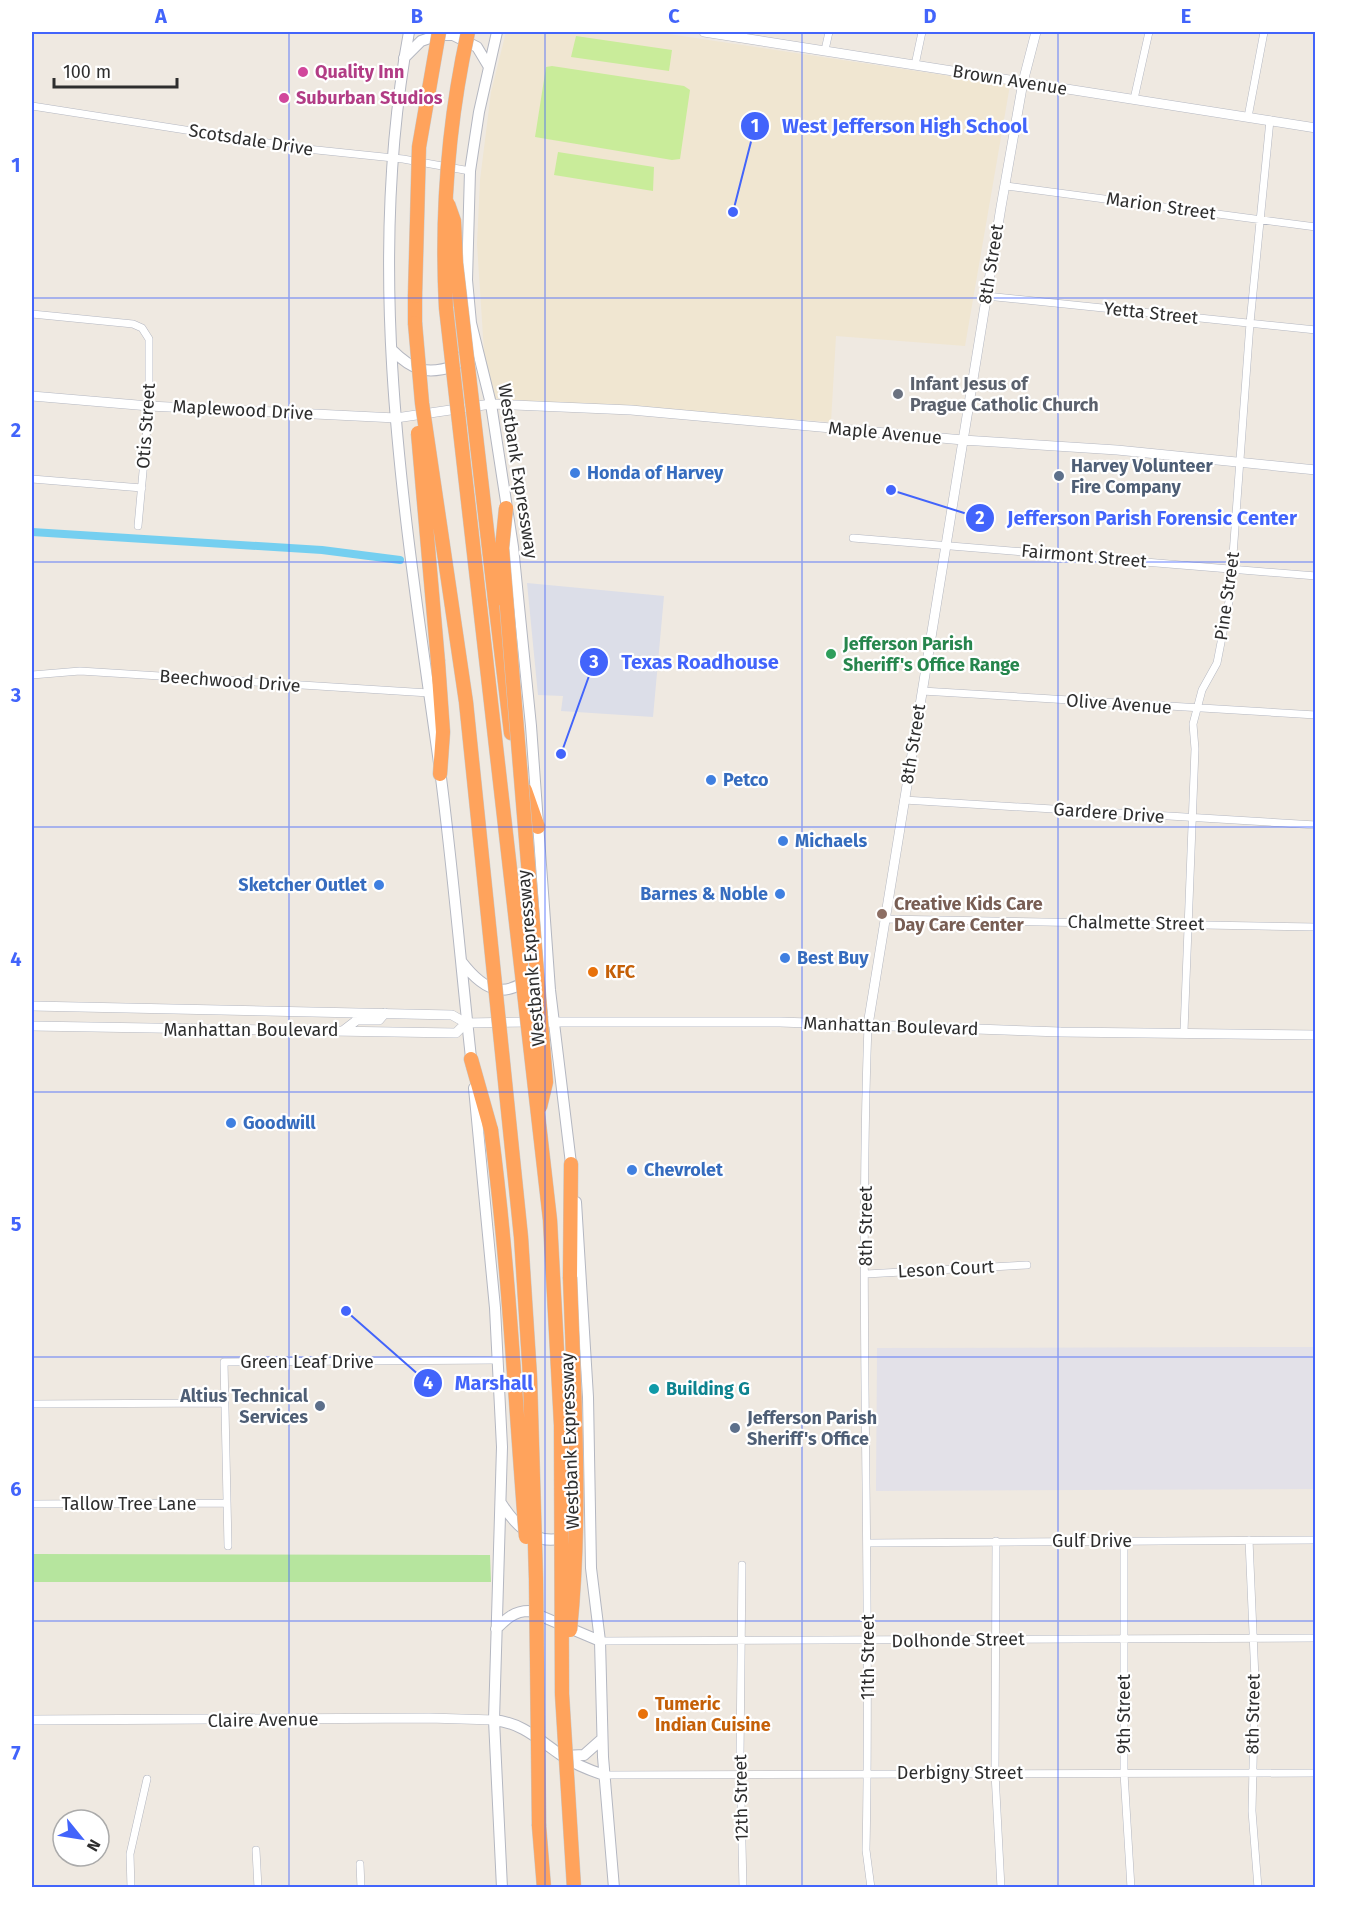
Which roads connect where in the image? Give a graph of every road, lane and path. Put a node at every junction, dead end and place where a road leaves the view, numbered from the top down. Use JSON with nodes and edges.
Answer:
{"nodes":[{"id":1,"x":409,"y":32,"type":"edge"},
{"id":2,"x":439,"y":32,"type":"edge"},
{"id":3,"x":468,"y":32,"type":"edge"},
{"id":4,"x":497,"y":32,"type":"edge"},
{"id":5,"x":704,"y":32,"type":"edge"},
{"id":6,"x":829,"y":32,"type":"edge"},
{"id":7,"x":922,"y":32,"type":"edge"},
{"id":8,"x":1036,"y":32,"type":"edge"},
{"id":9,"x":1149,"y":32,"type":"edge"},
{"id":10,"x":1264,"y":32,"type":"edge"},
{"id":11,"x":825,"y":50,"type":"junction"},
{"id":12,"x":404,"y":59,"type":"junction"},
{"id":13,"x":915,"y":65,"type":"junction"},
{"id":14,"x":489,"y":67,"type":"junction"},
{"id":15,"x":1023,"y":82,"type":"junction"},
{"id":16,"x":1134,"y":99,"type":"junction"},
{"id":17,"x":32,"y":106,"type":"edge"},
{"id":18,"x":1248,"y":117,"type":"junction"},
{"id":19,"x":1270,"y":120,"type":"junction"},
{"id":20,"x":1316,"y":128,"type":"edge"},
{"id":21,"x":392,"y":158,"type":"junction"},
{"id":22,"x":470,"y":171,"type":"junction"},
{"id":23,"x":1006,"y":186,"type":"junction"},
{"id":24,"x":445,"y":196,"type":"junction"},
{"id":25,"x":1259,"y":220,"type":"junction"},
{"id":26,"x":1316,"y":227,"type":"edge"},
{"id":27,"x":986,"y":296,"type":"junction"},
{"id":28,"x":32,"y":314,"type":"edge"},
{"id":29,"x":415,"y":323,"type":"junction"},
{"id":30,"x":1250,"y":323,"type":"junction"},
{"id":31,"x":1316,"y":330,"type":"edge"},
{"id":32,"x":474,"y":336,"type":"junction"},
{"id":33,"x":392,"y":350,"type":"junction"},
{"id":34,"x":32,"y":396,"type":"edge"},
{"id":35,"x":491,"y":404,"type":"junction"},
{"id":36,"x":149,"y":406,"type":"junction"},
{"id":37,"x":454,"y":410,"type":"joint"},
{"id":38,"x":396,"y":418,"type":"junction"},
{"id":39,"x":963,"y":440,"type":"junction"},
{"id":40,"x":1240,"y":462,"type":"junction"},
{"id":41,"x":1316,"y":470,"type":"edge"},
{"id":42,"x":32,"y":478,"type":"edge"},
{"id":43,"x":141,"y":488,"type":"junction"},
{"id":44,"x":506,"y":508,"type":"junction"},
{"id":45,"x":138,"y":526,"type":"dead end"},
{"id":46,"x":853,"y":538,"type":"dead end"},
{"id":47,"x":946,"y":544,"type":"junction"},
{"id":48,"x":1232,"y":569,"type":"junction"},
{"id":49,"x":1316,"y":576,"type":"edge"},
{"id":50,"x":32,"y":675,"type":"edge"},
{"id":51,"x":922,"y":691,"type":"junction"},
{"id":52,"x":434,"y":693,"type":"junction"},
{"id":53,"x":1197,"y":709,"type":"junction"},
{"id":54,"x":1316,"y":715,"type":"edge"},
{"id":55,"x":440,"y":774,"type":"joint"},
{"id":56,"x":904,"y":800,"type":"junction"},
{"id":57,"x":1192,"y":818,"type":"junction"},
{"id":58,"x":1316,"y":825,"type":"edge"},
{"id":59,"x":538,"y":827,"type":"junction"},
{"id":60,"x":884,"y":919,"type":"junction"},
{"id":61,"x":1187,"y":924,"type":"junction"},
{"id":62,"x":1316,"y":927,"type":"edge"},
{"id":63,"x":548,"y":958,"type":"junction"},
{"id":64,"x":461,"y":960,"type":"junction"},
{"id":65,"x":32,"y":1006,"type":"edge"},
{"id":66,"x":63,"y":1006,"type":"junction"},
{"id":67,"x":32,"y":1012,"type":"edge"},
{"id":68,"x":385,"y":1013,"type":"junction"},
{"id":69,"x":554,"y":1022,"type":"junction"},
{"id":70,"x":466,"y":1023,"type":"junction"},
{"id":71,"x":868,"y":1025,"type":"junction"},
{"id":72,"x":32,"y":1026,"type":"edge"},
{"id":73,"x":344,"y":1030,"type":"junction"},
{"id":74,"x":1184,"y":1032,"type":"junction"},
{"id":75,"x":1316,"y":1035,"type":"edge"},
{"id":76,"x":471,"y":1059,"type":"junction"},
{"id":77,"x":538,"y":1118,"type":"junction"},
{"id":78,"x":571,"y":1164,"type":"junction"},
{"id":79,"x":1027,"y":1265,"type":"dead end"},
{"id":80,"x":866,"y":1274,"type":"junction"},
{"id":81,"x":498,"y":1360,"type":"junction"},
{"id":82,"x":225,"y":1403,"type":"junction"},
{"id":83,"x":32,"y":1404,"type":"edge"},
{"id":84,"x":865,"y":1427,"type":"joint"},
{"id":85,"x":500,"y":1502,"type":"junction"},
{"id":86,"x":226,"y":1503,"type":"junction"},
{"id":87,"x":32,"y":1504,"type":"edge"},
{"id":88,"x":590,"y":1504,"type":"junction"},
{"id":89,"x":1124,"y":1540,"type":"junction"},
{"id":90,"x":1250,"y":1540,"type":"junction"},
{"id":91,"x":1316,"y":1540,"type":"edge"},
{"id":92,"x":996,"y":1541,"type":"junction"},
{"id":93,"x":869,"y":1543,"type":"junction"},
{"id":94,"x":228,"y":1546,"type":"dead end"},
{"id":95,"x":742,"y":1565,"type":"dead end"},
{"id":96,"x":536,"y":1579,"type":"junction"},
{"id":97,"x":496,"y":1629,"type":"junction"},
{"id":98,"x":1316,"y":1638,"type":"edge"},
{"id":99,"x":1123,"y":1639,"type":"junction"},
{"id":100,"x":1252,"y":1639,"type":"junction"},
{"id":101,"x":994,"y":1640,"type":"junction"},
{"id":102,"x":600,"y":1641,"type":"junction"},
{"id":103,"x":868,"y":1641,"type":"junction"},
{"id":104,"x":741,"y":1642,"type":"junction"},
{"id":105,"x":562,"y":1694,"type":"junction"},
{"id":106,"x":32,"y":1720,"type":"edge"},
{"id":107,"x":494,"y":1720,"type":"junction"},
{"id":108,"x":602,"y":1739,"type":"junction"},
{"id":109,"x":563,"y":1756,"type":"junction"},
{"id":110,"x":995,"y":1773,"type":"junction"},
{"id":111,"x":1124,"y":1773,"type":"junction"},
{"id":112,"x":1251,"y":1773,"type":"junction"},
{"id":113,"x":1316,"y":1773,"type":"edge"},
{"id":114,"x":868,"y":1774,"type":"junction"},
{"id":115,"x":604,"y":1775,"type":"junction"},
{"id":116,"x":741,"y":1776,"type":"junction"},
{"id":117,"x":147,"y":1779,"type":"dead end"},
{"id":118,"x":538,"y":1826,"type":"junction"},
{"id":119,"x":256,"y":1850,"type":"dead end"},
{"id":120,"x":360,"y":1864,"type":"dead end"},
{"id":121,"x":131,"y":1887,"type":"edge"},
{"id":122,"x":258,"y":1887,"type":"edge"},
{"id":123,"x":361,"y":1887,"type":"edge"},
{"id":124,"x":502,"y":1887,"type":"edge"},
{"id":125,"x":538,"y":1887,"type":"edge"},
{"id":126,"x":544,"y":1887,"type":"edge"},
{"id":127,"x":574,"y":1887,"type":"edge"},
{"id":128,"x":614,"y":1887,"type":"edge"},
{"id":129,"x":743,"y":1887,"type":"edge"},
{"id":130,"x":871,"y":1887,"type":"edge"},
{"id":131,"x":1001,"y":1887,"type":"edge"},
{"id":132,"x":1131,"y":1887,"type":"edge"},
{"id":133,"x":1258,"y":1887,"type":"edge"}],
"edges":[{"from":1,"to":12,"type":"main road"},
{"from":2,"to":29,"type":"highway","name":"Westbank Expressway","bridge":true},
{"from":3,"to":24,"type":"highway","name":"Westbank Expressway","bridge":true},
{"from":4,"to":14,"type":"main road","name":"Westbank Expressway"},
{"from":5,"to":11,"type":"street","name":"Brown Avenue"},
{"from":6,"to":11,"type":"street"},
{"from":7,"to":13,"type":"street"},
{"from":8,"to":15,"type":"street","name":"8th Street"},
{"from":9,"to":16,"type":"street"},
{"from":10,"to":18,"type":"street"},
{"from":11,"to":13,"type":"street","name":"Brown Avenue"},
{"from":12,"to":14,"type":"main road"},
{"from":12,"to":21,"type":"main road"},
{"from":13,"to":15,"type":"street","name":"Brown Avenue"},
{"from":14,"to":22,"type":"main road","name":"Westbank Expressway"},
{"from":15,"to":16,"type":"street","name":"Brown Avenue"},
{"from":15,"to":23,"type":"street","name":"8th Street"},
{"from":16,"to":18,"type":"street","name":"Brown Avenue"},
{"from":17,"to":21,"type":"street","name":"Scotsdale Drive"},
{"from":18,"to":19,"type":"street","name":"Brown Avenue"},
{"from":19,"to":20,"type":"street","name":"Brown Avenue"},
{"from":19,"to":25,"type":"street","name":"Pine Street"},
{"from":21,"to":22,"type":"street","name":"Scotsdale Drive"},
{"from":21,"to":33,"type":"main road"},
{"from":22,"to":32,"type":"main road","name":"Westbank Expressway"},
{"from":23,"to":25,"type":"street","name":"Marion Street"},
{"from":23,"to":27,"type":"street","name":"8th Street"},
{"from":24,"to":59,"type":"highway","bridge":true},
{"from":24,"to":77,"type":"highway","name":"Westbank Expressway","bridge":true},
{"from":25,"to":26,"type":"street","name":"Marion Street"},
{"from":25,"to":30,"type":"street","name":"Pine Street"},
{"from":27,"to":30,"type":"street","name":"Yetta Street"},
{"from":27,"to":39,"type":"street","name":"8th Street"},
{"from":28,"to":36,"type":"street","name":"Otis Street"},
{"from":29,"to":52,"type":"highway","bridge":true},
{"from":29,"to":96,"type":"highway","name":"Westbank Expressway","bridge":true},
{"from":30,"to":31,"type":"street","name":"Yetta Street"},
{"from":30,"to":40,"type":"street","name":"Pine Street"},
{"from":32,"to":33,"type":"main road"},
{"from":32,"to":35,"type":"main road","name":"Westbank Expressway"},
{"from":33,"to":38,"type":"main road"},
{"from":34,"to":36,"type":"street","name":"Maplewood Drive"},
{"from":35,"to":37,"type":"street","name":"Maple Avenue"},
{"from":35,"to":39,"type":"street","name":"Maple Avenue"},
{"from":35,"to":44,"type":"main road","name":"Westbank Expressway"},
{"from":36,"to":38,"type":"street","name":"Maplewood Drive"},
{"from":36,"to":43,"type":"street","name":"Otis Street"},
{"from":37,"to":38,"type":"street","name":"Maplewood Drive"},
{"from":38,"to":52,"type":"main road"},
{"from":39,"to":40,"type":"street","name":"Maple Avenue"},
{"from":39,"to":47,"type":"street","name":"8th Street"},
{"from":40,"to":41,"type":"street","name":"Maple Avenue"},
{"from":40,"to":48,"type":"street","name":"Pine Street"},
{"from":42,"to":43,"type":"street"},
{"from":43,"to":45,"type":"street","name":"Otis Street"},
{"from":44,"to":59,"type":"main road","name":"Westbank Expressway"},
{"from":44,"to":77,"type":"highway","bridge":true},
{"from":46,"to":47,"type":"street","name":"Fairmont Street"},
{"from":47,"to":48,"type":"street","name":"Fairmont Street"},
{"from":47,"to":51,"type":"street","name":"8th Street"},
{"from":48,"to":49,"type":"street","name":"Fairmont Street"},
{"from":48,"to":53,"type":"street","name":"Pine Street"},
{"from":50,"to":52,"type":"street","name":"Beechwood Drive"},
{"from":51,"to":53,"type":"street","name":"Olive Avenue"},
{"from":51,"to":56,"type":"street","name":"8th Street"},
{"from":52,"to":55,"type":"highway"},
{"from":53,"to":54,"type":"street","name":"Olive Avenue"},
{"from":53,"to":57,"type":"street","name":"Pine Street"},
{"from":55,"to":64,"type":"main road"},
{"from":56,"to":57,"type":"street","name":"Gardere Drive"},
{"from":56,"to":60,"type":"street","name":"8th Street"},
{"from":57,"to":58,"type":"street","name":"Gardere Drive"},
{"from":57,"to":61,"type":"street","name":"Pine Street"},
{"from":59,"to":63,"type":"main road","name":"Westbank Expressway"},
{"from":60,"to":61,"type":"street","name":"Chalmette Street"},
{"from":60,"to":71,"type":"street","name":"8th Street"},
{"from":61,"to":62,"type":"street","name":"Chalmette Street"},
{"from":61,"to":74,"type":"street","name":"Pine Street"},
{"from":63,"to":64,"type":"main road"},
{"from":63,"to":69,"type":"main road","name":"Westbank Expressway"},
{"from":64,"to":70,"type":"main road"},
{"from":65,"to":66,"type":"street","name":"Manhattan Boulevard"},
{"from":66,"to":67,"type":"street"},
{"from":66,"to":68,"type":"street","name":"Manhattan Boulevard"},
{"from":68,"to":70,"type":"street","name":"Manhattan Boulevard"},
{"from":68,"to":73,"type":"street"},
{"from":69,"to":70,"type":"street","name":"Manhattan Boulevard"},
{"from":69,"to":71,"type":"street","name":"Manhattan Boulevard"},
{"from":69,"to":78,"type":"main road","name":"Westbank Expressway"},
{"from":70,"to":73,"type":"street","name":"Manhattan Boulevard"},
{"from":70,"to":76,"type":"main road"},
{"from":71,"to":74,"type":"street","name":"Manhattan Boulevard"},
{"from":71,"to":80,"type":"street","name":"8th Street"},
{"from":72,"to":73,"type":"street","name":"Manhattan Boulevard"},
{"from":74,"to":75,"type":"street","name":"Manhattan Boulevard"},
{"from":76,"to":81,"type":"main road"},
{"from":76,"to":96,"type":"highway","bridge":true},
{"from":77,"to":105,"type":"highway","name":"Westbank Expressway","bridge":true},
{"from":78,"to":88,"type":"main road","name":"Westbank Expressway"},
{"from":78,"to":105,"type":"highway","bridge":true},
{"from":79,"to":80,"type":"street","name":"Leson Court"},
{"from":80,"to":84,"type":"street","name":"8th Street"},
{"from":81,"to":82,"type":"street","name":"Green Leaf Drive"},
{"from":81,"to":85,"type":"main road"},
{"from":82,"to":83,"type":"street"},
{"from":82,"to":86,"type":"street"},
{"from":84,"to":93,"type":"street","name":"11th Street"},
{"from":85,"to":88,"type":"main road"},
{"from":85,"to":97,"type":"main road"},
{"from":86,"to":87,"type":"street","name":"Tallow Tree Lane"},
{"from":86,"to":94,"type":"street"},
{"from":88,"to":102,"type":"main road","name":"Westbank Expressway"},
{"from":89,"to":90,"type":"street","name":"Gulf Drive"},
{"from":89,"to":92,"type":"street","name":"Gulf Drive"},
{"from":89,"to":99,"type":"street","name":"9th Street"},
{"from":90,"to":91,"type":"street","name":"Gulf Drive"},
{"from":90,"to":100,"type":"street","name":"8th Street"},
{"from":92,"to":93,"type":"street","name":"Gulf Drive"},
{"from":92,"to":101,"type":"street"},
{"from":93,"to":103,"type":"street","name":"11th Street"},
{"from":95,"to":104,"type":"street","name":"12th Street"},
{"from":96,"to":118,"type":"highway","name":"Westbank Expressway","bridge":true},
{"from":97,"to":102,"type":"main road"},
{"from":97,"to":107,"type":"main road"},
{"from":98,"to":100,"type":"street","name":"Dolhonde Street"},
{"from":99,"to":100,"type":"street","name":"Dolhonde Street"},
{"from":99,"to":101,"type":"street","name":"Dolhonde Street"},
{"from":99,"to":111,"type":"street","name":"9th Street"},
{"from":100,"to":112,"type":"street","name":"8th Street"},
{"from":101,"to":103,"type":"street","name":"Dolhonde Street"},
{"from":101,"to":110,"type":"street"},
{"from":102,"to":104,"type":"street","name":"Dolhonde Street"},
{"from":102,"to":108,"type":"main road","name":"Westbank Expressway"},
{"from":103,"to":104,"type":"street","name":"Dolhonde Street"},
{"from":103,"to":114,"type":"street","name":"11th Street"},
{"from":104,"to":116,"type":"street","name":"12th Street"},
{"from":105,"to":127,"type":"highway","name":"Westbank Expressway","bridge":true},
{"from":106,"to":107,"type":"street","name":"Claire Avenue"},
{"from":107,"to":109,"type":"main road"},
{"from":107,"to":124,"type":"main road"},
{"from":108,"to":109,"type":"main road"},
{"from":108,"to":115,"type":"main road","name":"Westbank Expressway"},
{"from":109,"to":115,"type":"main road"},
{"from":110,"to":111,"type":"street","name":"Derbigny Street"},
{"from":110,"to":114,"type":"street","name":"Derbigny Street"},
{"from":110,"to":131,"type":"street"},
{"from":111,"to":112,"type":"street","name":"Derbigny Street"},
{"from":111,"to":132,"type":"street","name":"9th Street"},
{"from":112,"to":113,"type":"street","name":"Derbigny Street"},
{"from":112,"to":133,"type":"street","name":"8th Street"},
{"from":114,"to":116,"type":"street","name":"Derbigny Street"},
{"from":114,"to":130,"type":"street","name":"11th Street"},
{"from":115,"to":116,"type":"street","name":"Derbigny Street"},
{"from":115,"to":128,"type":"main road","name":"Westbank Expressway"},
{"from":116,"to":129,"type":"street","name":"12th Street"},
{"from":117,"to":121,"type":"street"},
{"from":118,"to":125,"type":"highway"},
{"from":118,"to":126,"type":"highway","name":"Westbank Expressway"},
{"from":119,"to":122,"type":"street"},
{"from":120,"to":123,"type":"street"}]}
